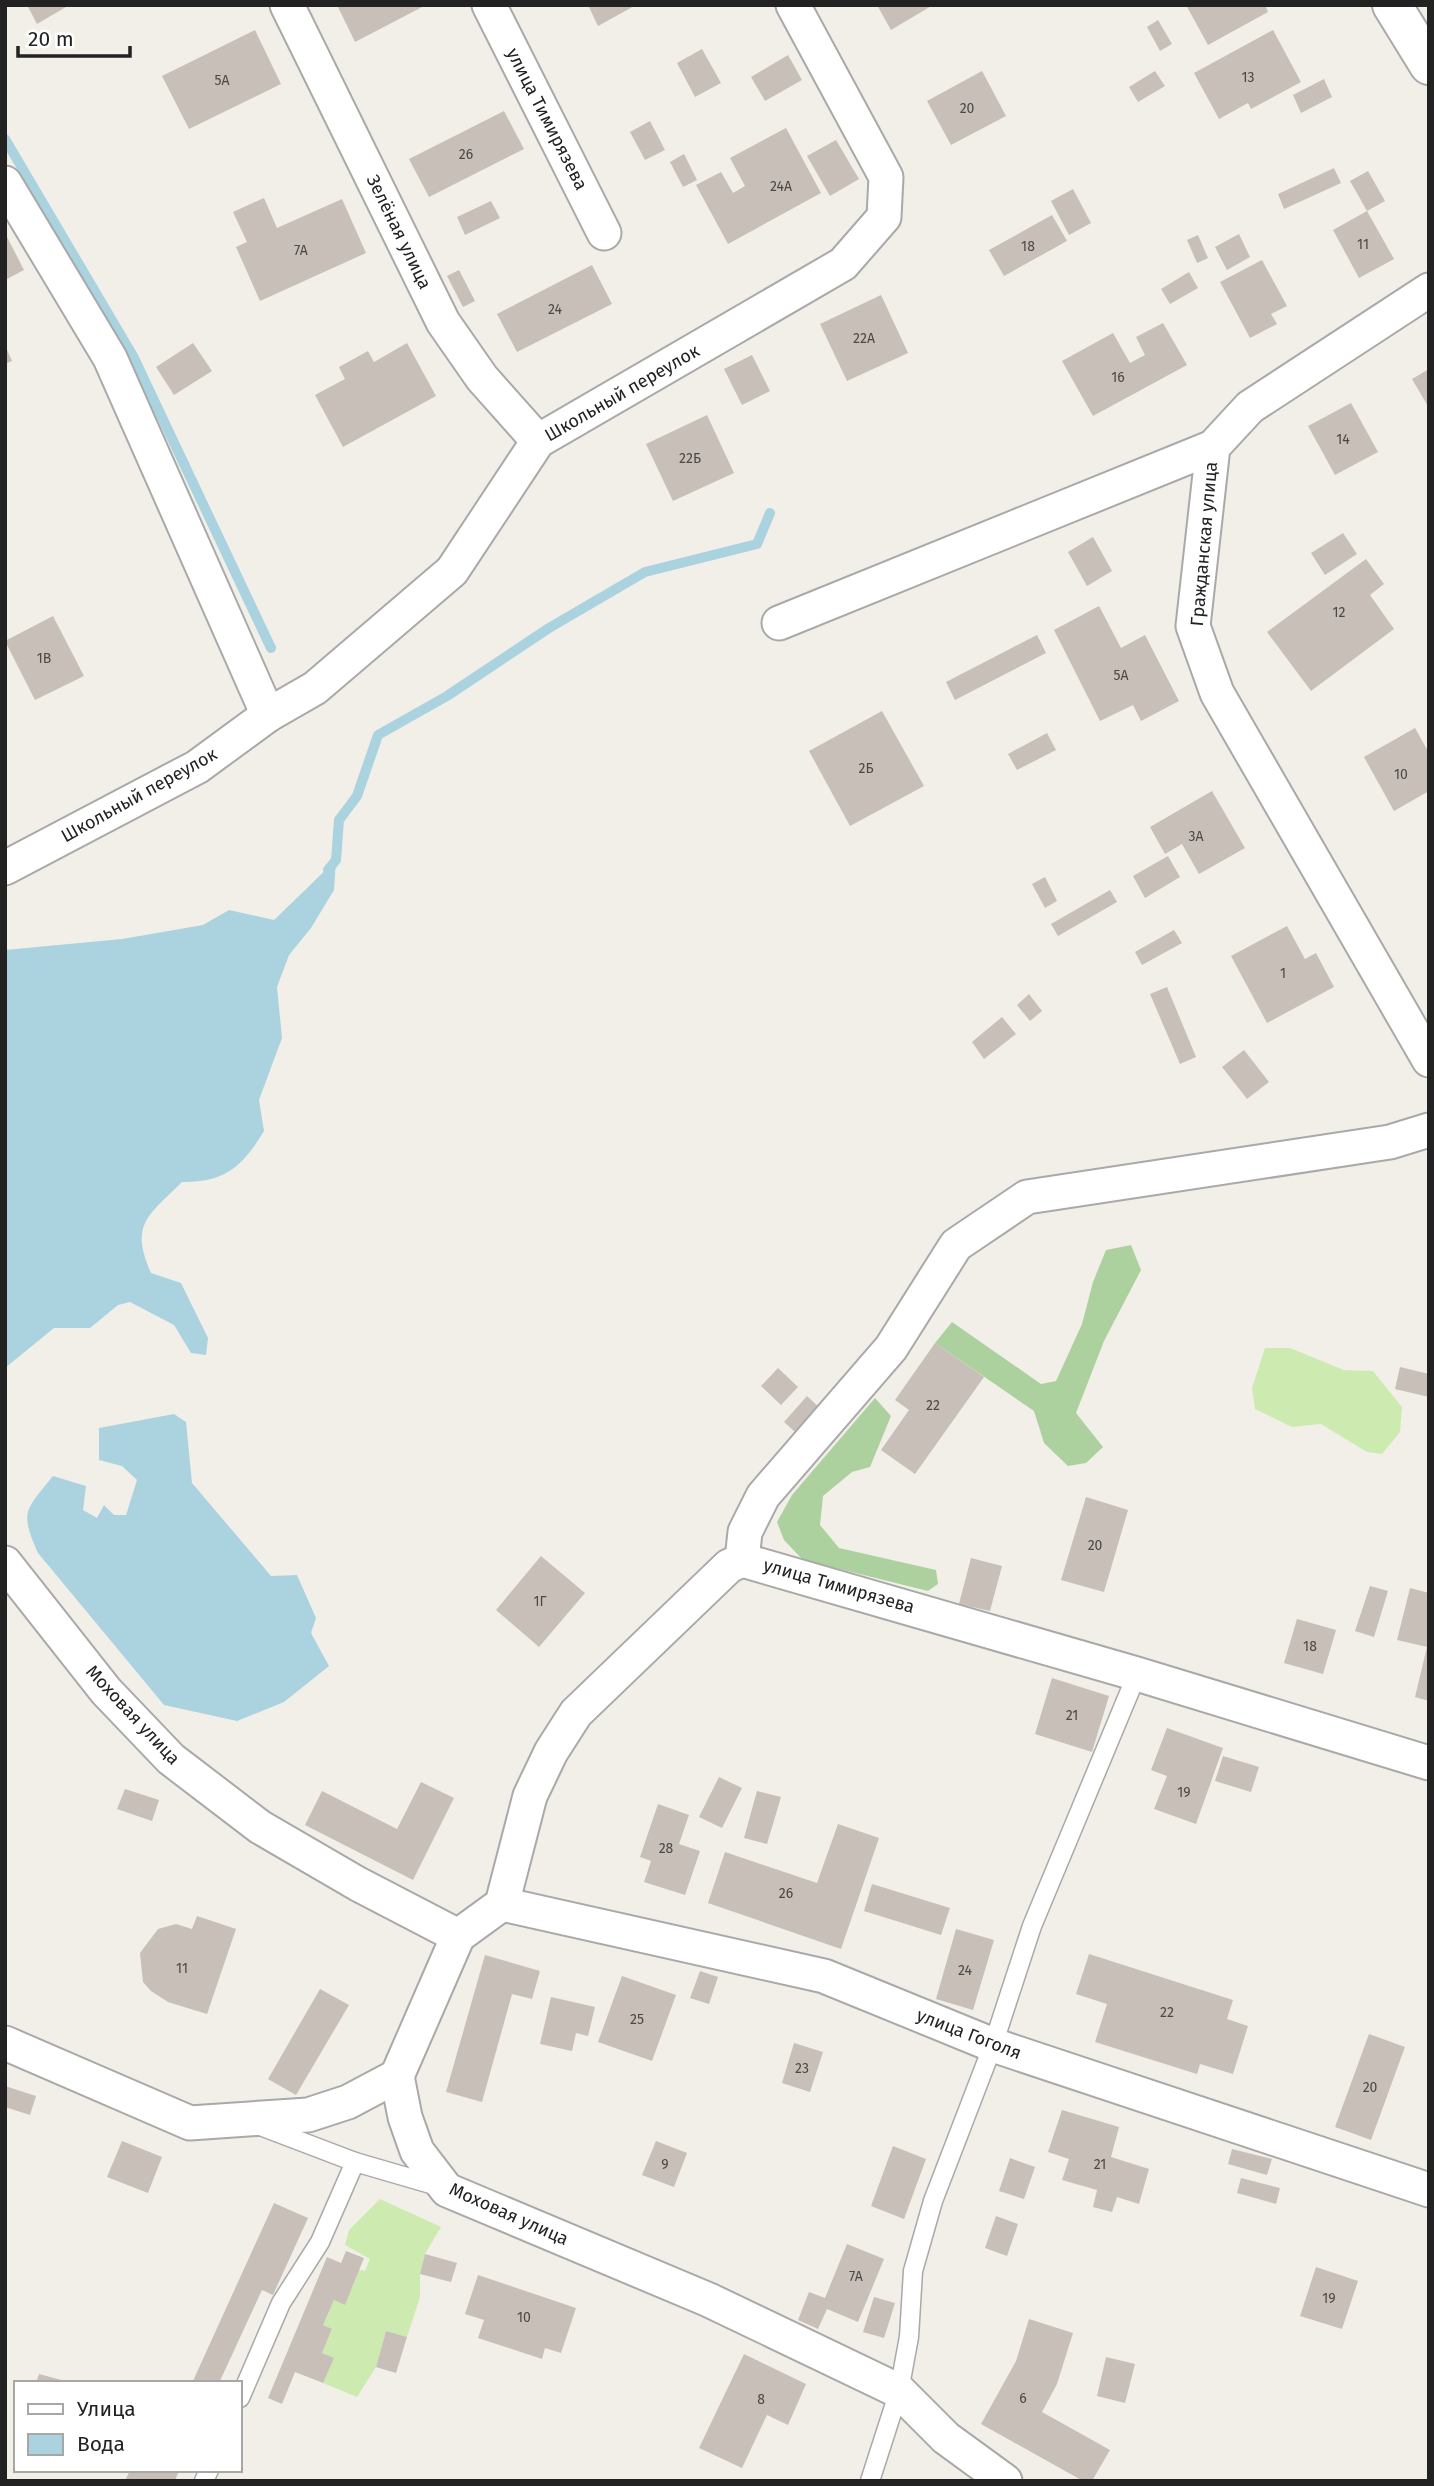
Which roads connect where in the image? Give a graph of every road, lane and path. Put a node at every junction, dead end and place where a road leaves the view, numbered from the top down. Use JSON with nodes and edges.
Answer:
{"nodes":[{"id":1,"x":287,"y":5,"type":"edge"},
{"id":2,"x":489,"y":5,"type":"edge"},
{"id":3,"x":793,"y":5,"type":"edge"},
{"id":4,"x":1392,"y":5,"type":"edge"},
{"id":5,"x":1429,"y":65,"type":"edge"},
{"id":6,"x":5,"y":183,"type":"edge"},
{"id":7,"x":604,"y":233,"type":"dead end"},
{"id":8,"x":1429,"y":290,"type":"edge"},
{"id":9,"x":538,"y":441,"type":"junction"},
{"id":10,"x":1213,"y":447,"type":"junction"},
{"id":11,"x":779,"y":623,"type":"dead end"},
{"id":12,"x":268,"y":715,"type":"junction"},
{"id":13,"x":5,"y":868,"type":"edge"},
{"id":14,"x":1429,"y":1059,"type":"edge"},
{"id":15,"x":1429,"y":1130,"type":"edge"},
{"id":16,"x":742,"y":1560,"type":"junction"},
{"id":17,"x":5,"y":1563,"type":"edge"},
{"id":18,"x":1137,"y":1674,"type":"junction"},
{"id":19,"x":1429,"y":1763,"type":"edge"},
{"id":20,"x":502,"y":1904,"type":"junction"},
{"id":21,"x":458,"y":1936,"type":"junction"},
{"id":22,"x":5,"y":2043,"type":"edge"},
{"id":23,"x":992,"y":2045,"type":"junction"},
{"id":24,"x":397,"y":2076,"type":"junction"},
{"id":25,"x":249,"y":2122,"type":"junction"},
{"id":26,"x":355,"y":2162,"type":"junction"},
{"id":27,"x":447,"y":2190,"type":"junction"},
{"id":28,"x":1429,"y":2190,"type":"edge"},
{"id":29,"x":899,"y":2391,"type":"junction"},
{"id":30,"x":242,"y":2393,"type":"edge"},
{"id":31,"x":870,"y":2481,"type":"edge"},
{"id":32,"x":1005,"y":2481,"type":"edge"}],
"edges":[{"from":1,"to":9,"type":"street","name":"Зелёная улица"},
{"from":2,"to":7,"type":"street","name":"улица Тимирязева"},
{"from":3,"to":9,"type":"street","name":"Школьный переулок"},
{"from":4,"to":5,"type":"street"},
{"from":6,"to":12,"type":"street"},
{"from":8,"to":10,"type":"street","name":"Гражданская улица"},
{"from":9,"to":12,"type":"street","name":"Школьный переулок"},
{"from":10,"to":11,"type":"street"},
{"from":10,"to":14,"type":"street","name":"Гражданская улица"},
{"from":12,"to":13,"type":"street","name":"Школьный переулок"},
{"from":15,"to":16,"type":"street"},
{"from":16,"to":18,"type":"street","name":"улица Тимирязева"},
{"from":16,"to":20,"type":"street","name":"улица Тимирязева"},
{"from":17,"to":21,"type":"street","name":"Моховая улица"},
{"from":18,"to":19,"type":"street","name":"улица Тимирязева"},
{"from":18,"to":23,"type":"lane"},
{"from":20,"to":21,"type":"street"},
{"from":20,"to":23,"type":"street","name":"улица Гоголя"},
{"from":21,"to":24,"type":"street"},
{"from":22,"to":25,"type":"street"},
{"from":23,"to":28,"type":"street","name":"улица Гоголя"},
{"from":23,"to":29,"type":"lane"},
{"from":24,"to":25,"type":"street"},
{"from":24,"to":27,"type":"street","name":"Моховая улица"},
{"from":25,"to":26,"type":"lane"},
{"from":26,"to":27,"type":"lane"},
{"from":26,"to":30,"type":"lane"},
{"from":27,"to":29,"type":"street","name":"Моховая улица"},
{"from":29,"to":31,"type":"lane"},
{"from":29,"to":32,"type":"street","name":"Моховая улица"}]}
